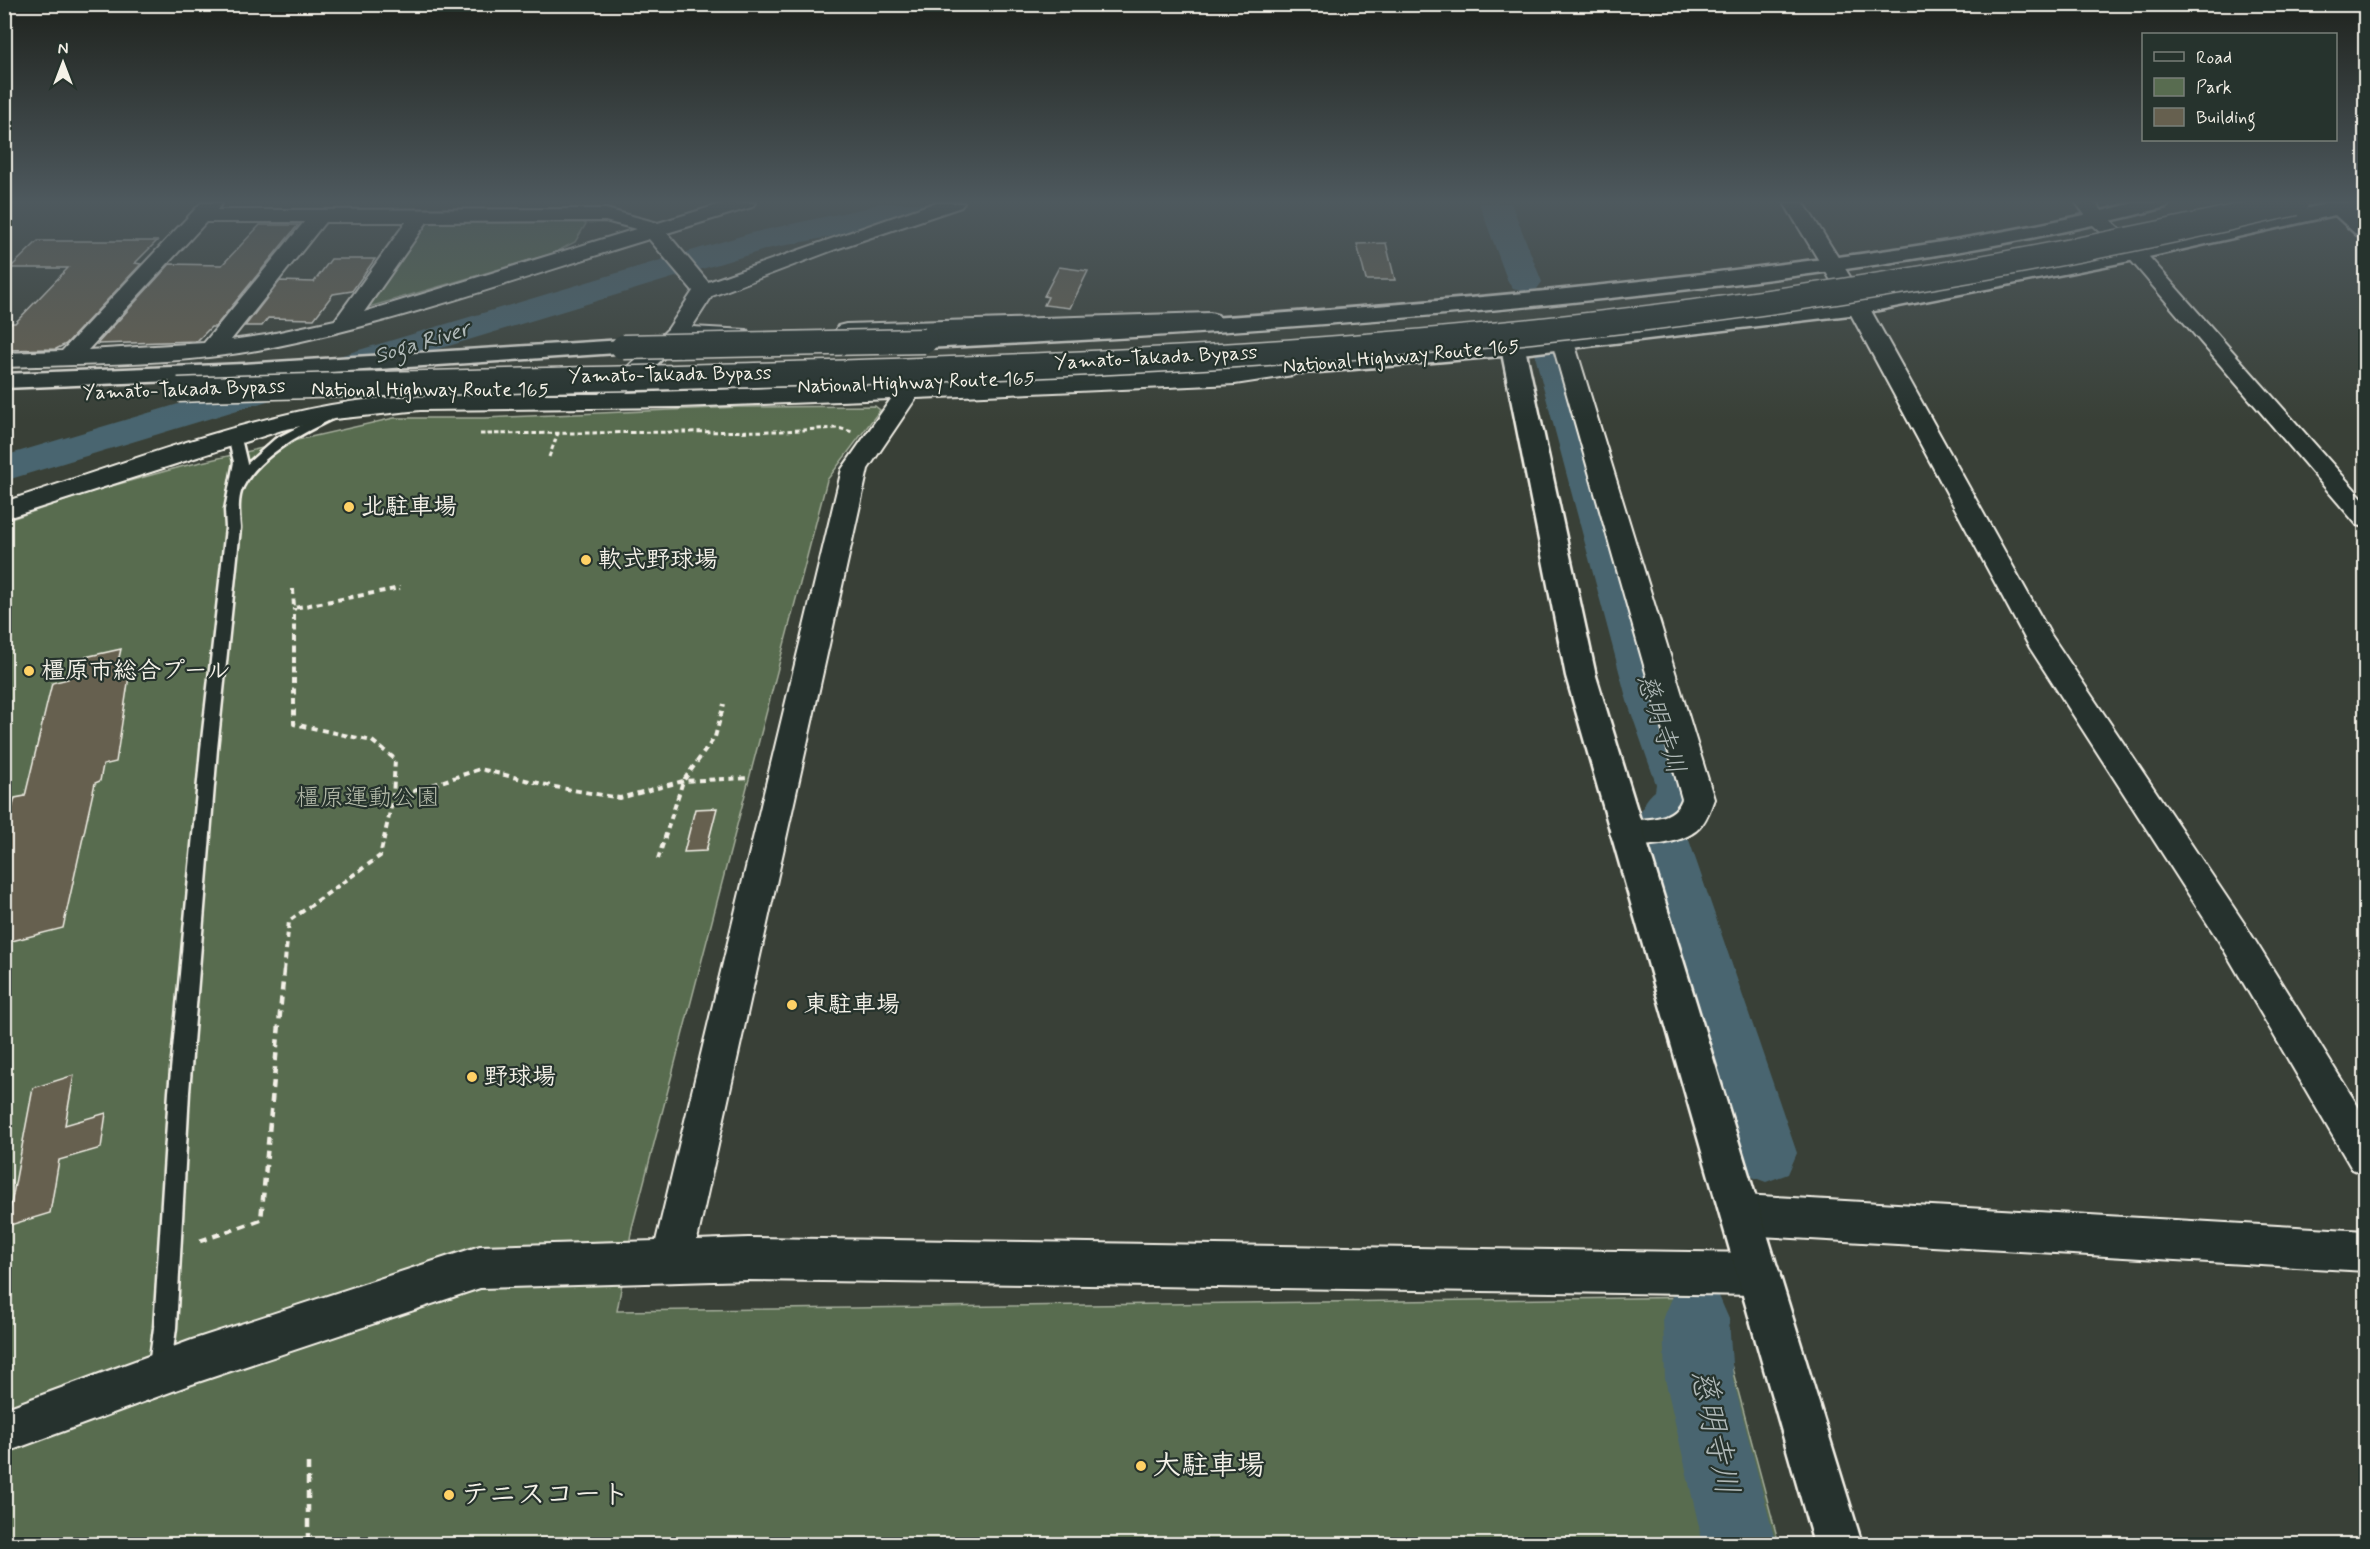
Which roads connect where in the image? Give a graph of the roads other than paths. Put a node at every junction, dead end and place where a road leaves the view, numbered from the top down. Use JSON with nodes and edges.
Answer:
{"nodes":[{"id":1,"x":145,"y":275,"type":"edge"},
{"id":2,"x":272,"y":275,"type":"edge"},
{"id":3,"x":378,"y":275,"type":"edge"},
{"id":4,"x":507,"y":275,"type":"edge"},
{"id":5,"x":691,"y":275,"type":"edge"},
{"id":6,"x":742,"y":275,"type":"edge"},
{"id":7,"x":1745,"y":275,"type":"edge"},
{"id":8,"x":1840,"y":275,"type":"edge"},
{"id":9,"x":1851,"y":275,"type":"edge"},
{"id":10,"x":1944,"y":275,"type":"edge"},
{"id":11,"x":2021,"y":275,"type":"edge"},
{"id":12,"x":2154,"y":275,"type":"edge"},
{"id":13,"x":703,"y":289,"type":"junction"},
{"id":14,"x":1858,"y":307,"type":"junction"},
{"id":15,"x":1319,"y":319,"type":"junction"},
{"id":16,"x":343,"y":325,"type":"junction"},
{"id":17,"x":677,"y":333,"type":"junction"},
{"id":18,"x":1563,"y":342,"type":"junction"},
{"id":19,"x":1513,"y":348,"type":"junction"},
{"id":20,"x":211,"y":351,"type":"junction"},
{"id":21,"x":68,"y":358,"type":"junction"},
{"id":22,"x":4,"y":360,"type":"edge"},
{"id":23,"x":244,"y":371,"type":"junction"},
{"id":24,"x":4,"y":381,"type":"edge"},
{"id":25,"x":914,"y":388,"type":"junction"},
{"id":26,"x":178,"y":390,"type":"junction"},
{"id":27,"x":4,"y":398,"type":"edge"},
{"id":28,"x":604,"y":401,"type":"junction"},
{"id":29,"x":334,"y":412,"type":"junction"},
{"id":30,"x":235,"y":437,"type":"junction"},
{"id":31,"x":237,"y":487,"type":"junction"},
{"id":32,"x":4,"y":511,"type":"edge"},
{"id":33,"x":2366,"y":519,"type":"edge"},
{"id":34,"x":1651,"y":831,"type":"junction"},
{"id":35,"x":2366,"y":1156,"type":"edge"},
{"id":36,"x":1742,"y":1215,"type":"junction"},
{"id":37,"x":2366,"y":1251,"type":"edge"},
{"id":38,"x":672,"y":1260,"type":"junction"},
{"id":39,"x":1759,"y":1274,"type":"junction"},
{"id":40,"x":159,"y":1373,"type":"junction"},
{"id":41,"x":4,"y":1431,"type":"edge"},
{"id":42,"x":1838,"y":1545,"type":"edge"}],
"edges":[{"from":1,"to":21,"type":"street"},
{"from":2,"to":20,"type":"street"},
{"from":3,"to":16,"type":"street"},
{"from":4,"to":16,"type":"street"},
{"from":5,"to":13,"type":"street"},
{"from":6,"to":13,"type":"street"},
{"from":7,"to":15,"type":"main road","name":"National Highway Route 165"},
{"from":8,"to":14,"type":"street"},
{"from":9,"to":23,"type":"main road","name":"Yamato-Takada Bypass"},
{"from":10,"to":26,"type":"main road","name":"Yamato-Takada Bypass","bridge":true},
{"from":11,"to":14,"type":"main road","name":"National Highway Route 165"},
{"from":12,"to":33,"type":"street"},
{"from":13,"to":17,"type":"street"},
{"from":14,"to":18,"type":"main road","name":"National Highway Route 165"},
{"from":14,"to":35,"type":"street"},
{"from":15,"to":17,"type":"street"},
{"from":15,"to":23,"type":"main road","name":"National Highway Route 165","bridge":true},
{"from":16,"to":20,"type":"street"},
{"from":17,"to":28,"type":"street"},
{"from":18,"to":19,"type":"main road","name":"National Highway Route 165"},
{"from":18,"to":34,"type":"street"},
{"from":19,"to":25,"type":"main road","name":"National Highway Route 165"},
{"from":19,"to":34,"type":"main road"},
{"from":20,"to":21,"type":"street"},
{"from":21,"to":22,"type":"street"},
{"from":23,"to":24,"type":"main road","name":"Yamato-Takada Bypass"},
{"from":25,"to":26,"type":"main road","name":"National Highway Route 165","bridge":true},
{"from":25,"to":28,"type":"street"},
{"from":25,"to":38,"type":"street"},
{"from":26,"to":27,"type":"main road","name":"Yamato-Takada Bypass"},
{"from":28,"to":29,"type":"street"},
{"from":29,"to":30,"type":"street"},
{"from":29,"to":31,"type":"lane"},
{"from":30,"to":31,"type":"lane"},
{"from":30,"to":32,"type":"street"},
{"from":31,"to":40,"type":"lane"},
{"from":34,"to":36,"type":"main road"},
{"from":36,"to":37,"type":"street"},
{"from":36,"to":39,"type":"main road"},
{"from":38,"to":39,"type":"street"},
{"from":38,"to":40,"type":"street"},
{"from":39,"to":42,"type":"main road"},
{"from":40,"to":41,"type":"street"}]}
